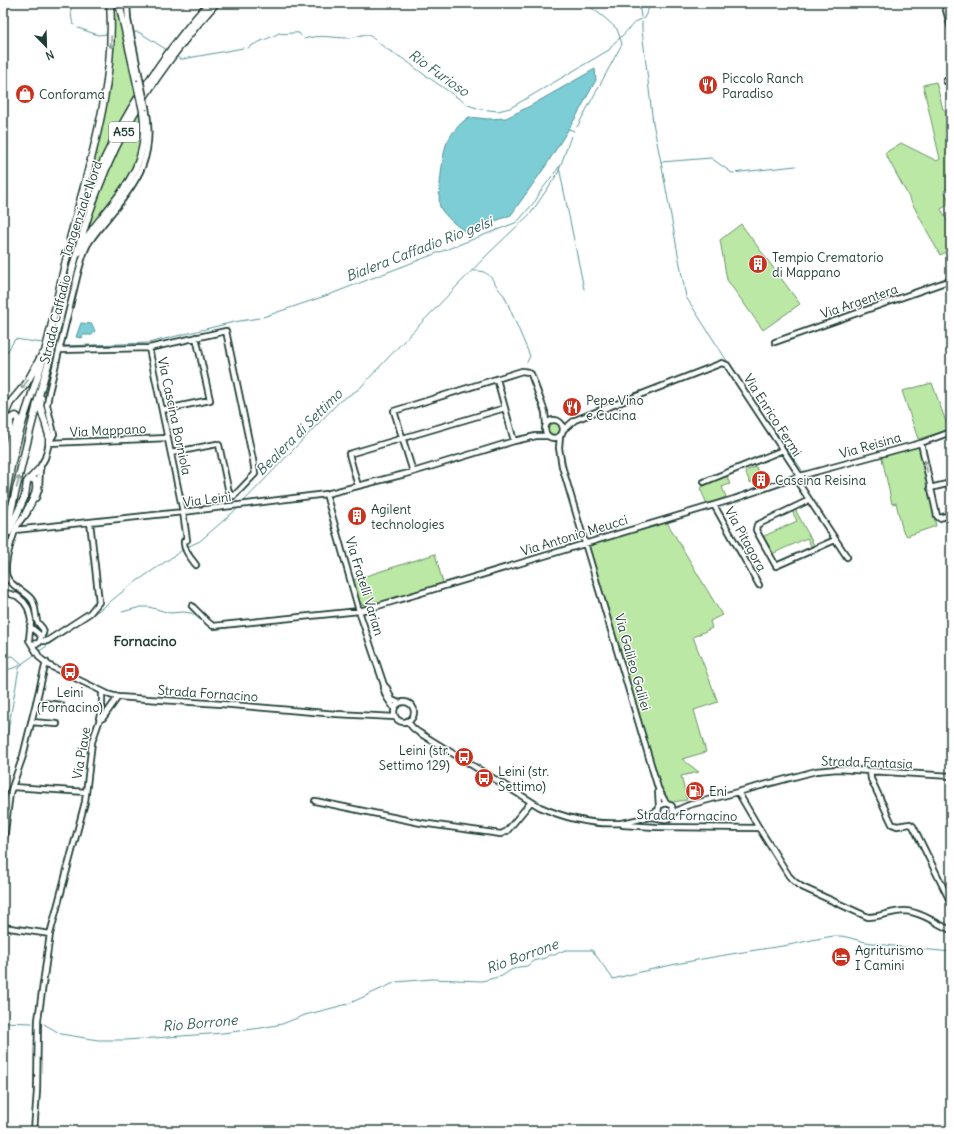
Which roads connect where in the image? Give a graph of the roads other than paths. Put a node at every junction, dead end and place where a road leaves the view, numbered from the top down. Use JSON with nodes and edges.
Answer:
{"nodes":[{"id":1,"x":110,"y":3,"type":"edge"},
{"id":2,"x":119,"y":3,"type":"edge"},
{"id":3,"x":127,"y":3,"type":"edge"},
{"id":4,"x":209,"y":3,"type":"edge"},
{"id":5,"x":216,"y":3,"type":"edge"},
{"id":6,"x":944,"y":3,"type":"edge"},
{"id":7,"x":950,"y":21,"type":"edge"},
{"id":8,"x":951,"y":28,"type":"edge"},
{"id":9,"x":139,"y":82,"type":"junction"},
{"id":10,"x":145,"y":109,"type":"junction"},
{"id":11,"x":66,"y":260,"type":"junction"},
{"id":12,"x":69,"y":280,"type":"junction"},
{"id":13,"x":951,"y":280,"type":"edge"},
{"id":14,"x":196,"y":337,"type":"junction"},
{"id":15,"x":775,"y":342,"type":"dead end"},
{"id":16,"x":149,"y":348,"type":"junction"},
{"id":17,"x":59,"y":350,"type":"junction"},
{"id":18,"x":46,"y":351,"type":"junction"},
{"id":19,"x":49,"y":361,"type":"junction"},
{"id":20,"x":497,"y":379,"type":"junction"},
{"id":21,"x":31,"y":397,"type":"junction"},
{"id":22,"x":505,"y":408,"type":"junction"},
{"id":23,"x":162,"y":410,"type":"junction"},
{"id":24,"x":545,"y":412,"type":"junction"},
{"id":25,"x":3,"y":419,"type":"edge"},
{"id":26,"x":18,"y":419,"type":"junction"},
{"id":27,"x":553,"y":420,"type":"junction"},
{"id":28,"x":575,"y":420,"type":"junction"},
{"id":29,"x":560,"y":422,"type":"junction"},
{"id":30,"x":546,"y":426,"type":"junction"},
{"id":31,"x":563,"y":430,"type":"junction"},
{"id":32,"x":951,"y":432,"type":"edge"},
{"id":33,"x":536,"y":436,"type":"junction"},
{"id":34,"x":560,"y":436,"type":"junction"},
{"id":35,"x":550,"y":437,"type":"junction"},
{"id":36,"x":168,"y":438,"type":"junction"},
{"id":37,"x":403,"y":438,"type":"junction"},
{"id":38,"x":514,"y":441,"type":"junction"},
{"id":39,"x":49,"y":443,"type":"junction"},
{"id":40,"x":921,"y":443,"type":"junction"},
{"id":41,"x":559,"y":448,"type":"junction"},
{"id":42,"x":783,"y":450,"type":"junction"},
{"id":43,"x":171,"y":453,"type":"junction"},
{"id":44,"x":40,"y":468,"type":"junction"},
{"id":45,"x":413,"y":472,"type":"junction"},
{"id":46,"x":3,"y":474,"type":"edge"},
{"id":47,"x":800,"y":476,"type":"junction"},
{"id":48,"x":795,"y":478,"type":"junction"},
{"id":49,"x":29,"y":480,"type":"junction"},
{"id":50,"x":704,"y":482,"type":"dead end"},
{"id":51,"x":951,"y":483,"type":"edge"},
{"id":52,"x":358,"y":486,"type":"junction"},
{"id":53,"x":930,"y":488,"type":"junction"},
{"id":54,"x":6,"y":494,"type":"junction"},
{"id":55,"x":326,"y":494,"type":"junction"},
{"id":56,"x":808,"y":499,"type":"junction"},
{"id":57,"x":714,"y":505,"type":"junction"},
{"id":58,"x":184,"y":512,"type":"junction"},
{"id":59,"x":3,"y":513,"type":"edge"},
{"id":60,"x":25,"y":515,"type":"junction"},
{"id":61,"x":951,"y":515,"type":"edge"},
{"id":62,"x":90,"y":522,"type":"junction"},
{"id":63,"x":15,"y":530,"type":"junction"},
{"id":64,"x":835,"y":540,"type":"junction"},
{"id":65,"x":586,"y":543,"type":"junction"},
{"id":66,"x":3,"y":544,"type":"edge"},
{"id":67,"x":847,"y":557,"type":"dead end"},
{"id":68,"x":196,"y":565,"type":"dead end"},
{"id":69,"x":759,"y":585,"type":"dead end"},
{"id":70,"x":3,"y":592,"type":"edge"},
{"id":71,"x":192,"y":606,"type":"dead end"},
{"id":72,"x":359,"y":611,"type":"junction"},
{"id":73,"x":30,"y":626,"type":"junction"},
{"id":74,"x":30,"y":636,"type":"junction"},
{"id":75,"x":37,"y":638,"type":"junction"},
{"id":76,"x":46,"y":662,"type":"junction"},
{"id":77,"x":384,"y":685,"type":"junction"},
{"id":78,"x":102,"y":692,"type":"junction"},
{"id":79,"x":118,"y":697,"type":"junction"},
{"id":80,"x":36,"y":702,"type":"junction"},
{"id":81,"x":399,"y":703,"type":"junction"},
{"id":82,"x":61,"y":705,"type":"dead end"},
{"id":83,"x":394,"y":709,"type":"junction"},
{"id":84,"x":376,"y":715,"type":"junction"},
{"id":85,"x":395,"y":717,"type":"junction"},
{"id":86,"x":412,"y":717,"type":"junction"},
{"id":87,"x":100,"y":719,"type":"junction"},
{"id":88,"x":407,"y":721,"type":"junction"},
{"id":89,"x":31,"y":722,"type":"junction"},
{"id":90,"x":57,"y":724,"type":"dead end"},
{"id":91,"x":424,"y":735,"type":"junction"},
{"id":92,"x":870,"y":771,"type":"junction"},
{"id":93,"x":951,"y":776,"type":"edge"},
{"id":94,"x":13,"y":787,"type":"junction"},
{"id":95,"x":658,"y":788,"type":"junction"},
{"id":96,"x":86,"y":792,"type":"junction"},
{"id":97,"x":738,"y":792,"type":"junction"},
{"id":98,"x":315,"y":801,"type":"dead end"},
{"id":99,"x":531,"y":802,"type":"junction"},
{"id":100,"x":666,"y":803,"type":"junction"},
{"id":101,"x":689,"y":805,"type":"junction"},
{"id":102,"x":672,"y":806,"type":"junction"},
{"id":103,"x":658,"y":809,"type":"junction"},
{"id":104,"x":673,"y":813,"type":"junction"},
{"id":105,"x":661,"y":818,"type":"junction"},
{"id":106,"x":608,"y":822,"type":"junction"},
{"id":107,"x":616,"y":823,"type":"junction"},
{"id":108,"x":759,"y":828,"type":"junction"},
{"id":109,"x":3,"y":847,"type":"edge"},
{"id":110,"x":951,"y":903,"type":"edge"},
{"id":111,"x":3,"y":927,"type":"edge"},
{"id":112,"x":951,"y":930,"type":"edge"},
{"id":113,"x":50,"y":934,"type":"junction"},
{"id":114,"x":34,"y":1131,"type":"edge"}],
"edges":[{"from":1,"to":11,"type":"highway","number":"A55","one_way":true},
{"from":2,"to":9,"type":"highway","number":"A55"},
{"from":3,"to":9,"type":"street"},
{"from":4,"to":11,"type":"highway","name":"Tangenziale Nord","number":"A55"},
{"from":5,"to":12,"type":"highway","name":"Tangenziale Nord","number":"A55"},
{"from":6,"to":7,"type":"street"},
{"from":7,"to":8,"type":"street"},
{"from":9,"to":10,"type":"highway","number":"A55","bridge":true},
{"from":10,"to":12,"type":"highway","number":"A55"},
{"from":10,"to":17,"type":"street","name":"Strada Caffadio"},
{"from":11,"to":18,"type":"highway","name":"Tangenziale Nord","number":"A55"},
{"from":12,"to":19,"type":"highway","name":"Tangenziale Nord","number":"A55"},
{"from":13,"to":15,"type":"street","name":"Via Argentera"},
{"from":14,"to":16,"type":"street","name":"Via Cascina Borniola"},
{"from":14,"to":23,"type":"street"},
{"from":14,"to":43,"type":"street","name":"Via Cascina Borniola"},
{"from":16,"to":17,"type":"street","name":"Via Cascina Borniola"},
{"from":16,"to":23,"type":"street","name":"Via Cascina Borniola"},
{"from":17,"to":39,"type":"street","name":"Strada Caffadio"},
{"from":18,"to":21,"type":"highway","name":"Tangenziale Nord","number":"A55"},
{"from":18,"to":25,"type":"highway","one_way":true},
{"from":19,"to":39,"type":"highway"},
{"from":66,"to":19,"type":"highway","name":"Tangenziale Nord","number":"A55","one_way":true},
{"from":20,"to":22,"type":"street"},
{"from":20,"to":24,"type":"street"},
{"from":20,"to":37,"type":"street"},
{"from":21,"to":26,"type":"highway"},
{"from":21,"to":54,"type":"highway","name":"Tangenziale Nord","number":"A55"},
{"from":22,"to":37,"type":"street"},
{"from":22,"to":38,"type":"street"},
{"from":23,"to":36,"type":"street","name":"Via Cascina Borniola"},
{"from":24,"to":27,"type":"street"},
{"from":24,"to":30,"type":"street"},
{"from":26,"to":46,"type":"highway"},
{"from":26,"to":54,"type":"highway"},
{"from":27,"to":29,"type":"street"},
{"from":27,"to":30,"type":"street"},
{"from":28,"to":29,"type":"street"},
{"from":28,"to":31,"type":"street"},
{"from":28,"to":42,"type":"street","name":"Via Enrico Fermi"},
{"from":29,"to":31,"type":"street"},
{"from":30,"to":33,"type":"street"},
{"from":30,"to":35,"type":"street"},
{"from":31,"to":34,"type":"street"},
{"from":32,"to":40,"type":"street","name":"Via Reisina"},
{"from":33,"to":35,"type":"street","name":"Via Leinì"},
{"from":33,"to":38,"type":"street","name":"Via Leinì"},
{"from":34,"to":35,"type":"street"},
{"from":34,"to":41,"type":"street"},
{"from":35,"to":41,"type":"street"},
{"from":36,"to":39,"type":"street","name":"Via Mappano"},
{"from":36,"to":43,"type":"street","name":"Via Cascina Borniola"},
{"from":37,"to":45,"type":"street"},
{"from":37,"to":52,"type":"street"},
{"from":38,"to":45,"type":"street","name":"Via Leinì"},
{"from":39,"to":44,"type":"street","name":"Strada Caffadio"},
{"from":40,"to":47,"type":"street","name":"Via Reisina"},
{"from":53,"to":40,"type":"street","one_way":true},
{"from":41,"to":65,"type":"street","name":"Via Galileo Galilei"},
{"from":42,"to":47,"type":"street","name":"Via Enrico Fermi"},
{"from":42,"to":50,"type":"street"},
{"from":43,"to":58,"type":"street","name":"Via Cascina Borniola"},
{"from":44,"to":49,"type":"highway"},
{"from":44,"to":60,"type":"street","name":"Strada Caffadio"},
{"from":45,"to":52,"type":"street","name":"Via Leinì"},
{"from":47,"to":48,"type":"street","name":"Via Reisina"},
{"from":48,"to":56,"type":"street","name":"Via Enrico Fermi"},
{"from":48,"to":57,"type":"street","name":"Via Antonio Meucci"},
{"from":49,"to":60,"type":"highway"},
{"from":49,"to":66,"type":"highway"},
{"from":51,"to":53,"type":"street"},
{"from":52,"to":55,"type":"street","name":"Via Leinì"},
{"from":53,"to":61,"type":"street"},
{"from":54,"to":59,"type":"highway"},
{"from":55,"to":58,"type":"street","name":"Via Leinì"},
{"from":55,"to":72,"type":"street","name":"Via Fratelli Varian"},
{"from":56,"to":64,"type":"street","name":"Via Enrico Fermi"},
{"from":56,"to":64,"type":"street"},
{"from":57,"to":65,"type":"street","name":"Via Antonio Meucci"},
{"from":57,"to":69,"type":"street","name":"Via Pitagora"},
{"from":58,"to":62,"type":"street","name":"Via Leinì"},
{"from":58,"to":68,"type":"street","name":"Via Cascina Borniola"},
{"from":60,"to":63,"type":"street","name":"Strada Caffadio"},
{"from":62,"to":63,"type":"street","name":"Via Leinì"},
{"from":62,"to":75,"type":"street"},
{"from":63,"to":75,"type":"street","name":"Strada Caffadio"},
{"from":64,"to":67,"type":"street","name":"Via Enrico Fermi"},
{"from":65,"to":72,"type":"street","name":"Via Antonio Meucci"},
{"from":65,"to":95,"type":"street","name":"Via Galileo Galilei"},
{"from":70,"to":73,"type":"street"},
{"from":71,"to":72,"type":"street","name":"Via Antonio Meucci"},
{"from":72,"to":77,"type":"street","name":"Via Fratelli Varian"},
{"from":73,"to":74,"type":"street"},
{"from":73,"to":75,"type":"street"},
{"from":74,"to":75,"type":"street"},
{"from":74,"to":75,"type":"street"},
{"from":75,"to":76,"type":"street","name":"Strada Fornacino"},
{"from":76,"to":78,"type":"street","name":"Strada Fornacino"},
{"from":76,"to":80,"type":"street"},
{"from":77,"to":81,"type":"street","name":"Via Fratelli Varian"},
{"from":77,"to":83,"type":"street","name":"Via Fratelli Varian"},
{"from":78,"to":79,"type":"street","name":"Strada Fornacino"},
{"from":78,"to":87,"type":"street","name":"Via Piave"},
{"from":79,"to":84,"type":"street","name":"Strada Fornacino"},
{"from":79,"to":87,"type":"street","name":"Via Piave"},
{"from":80,"to":82,"type":"street"},
{"from":80,"to":89,"type":"street"},
{"from":81,"to":83,"type":"street"},
{"from":81,"to":86,"type":"street"},
{"from":83,"to":84,"type":"street","name":"Strada Fornacino"},
{"from":83,"to":85,"type":"street"},
{"from":84,"to":85,"type":"street","name":"Strada Fornacino"},
{"from":85,"to":88,"type":"street"},
{"from":86,"to":88,"type":"street"},
{"from":86,"to":91,"type":"street","name":"Strada Fornacino"},
{"from":87,"to":96,"type":"street","name":"Via Piave"},
{"from":88,"to":91,"type":"street","name":"Strada Fornacino"},
{"from":89,"to":90,"type":"street"},
{"from":89,"to":94,"type":"street"},
{"from":91,"to":99,"type":"street","name":"Strada Fornacino"},
{"from":92,"to":93,"type":"street","name":"Strada Fantasia"},
{"from":92,"to":97,"type":"street","name":"Strada Fantasia"},
{"from":92,"to":110,"type":"street"},
{"from":94,"to":96,"type":"street"},
{"from":94,"to":109,"type":"street"},
{"from":95,"to":100,"type":"street","name":"Via Galileo Galilei"},
{"from":95,"to":103,"type":"street","name":"Via Galileo Galilei"},
{"from":96,"to":113,"type":"street","name":"Via Piave"},
{"from":97,"to":101,"type":"street","name":"Strada Fantasia"},
{"from":97,"to":108,"type":"street","name":"Strada Fornacino"},
{"from":98,"to":99,"type":"street"},
{"from":99,"to":106,"type":"street","name":"Strada Fornacino"},
{"from":100,"to":102,"type":"street"},
{"from":100,"to":103,"type":"street"},
{"from":101,"to":102,"type":"street"},
{"from":101,"to":104,"type":"street"},
{"from":102,"to":104,"type":"street"},
{"from":103,"to":105,"type":"street"},
{"from":103,"to":106,"type":"street","name":"Strada Fornacino"},
{"from":104,"to":105,"type":"street"},
{"from":105,"to":107,"type":"street","name":"Strada Fornacino"},
{"from":106,"to":107,"type":"street","name":"Strada Fornacino"},
{"from":107,"to":108,"type":"street","name":"Strada Fornacino"},
{"from":108,"to":112,"type":"street","name":"Strada Fornacino"},
{"from":111,"to":113,"type":"street"},
{"from":113,"to":114,"type":"street","name":"Via Piave"}]}
